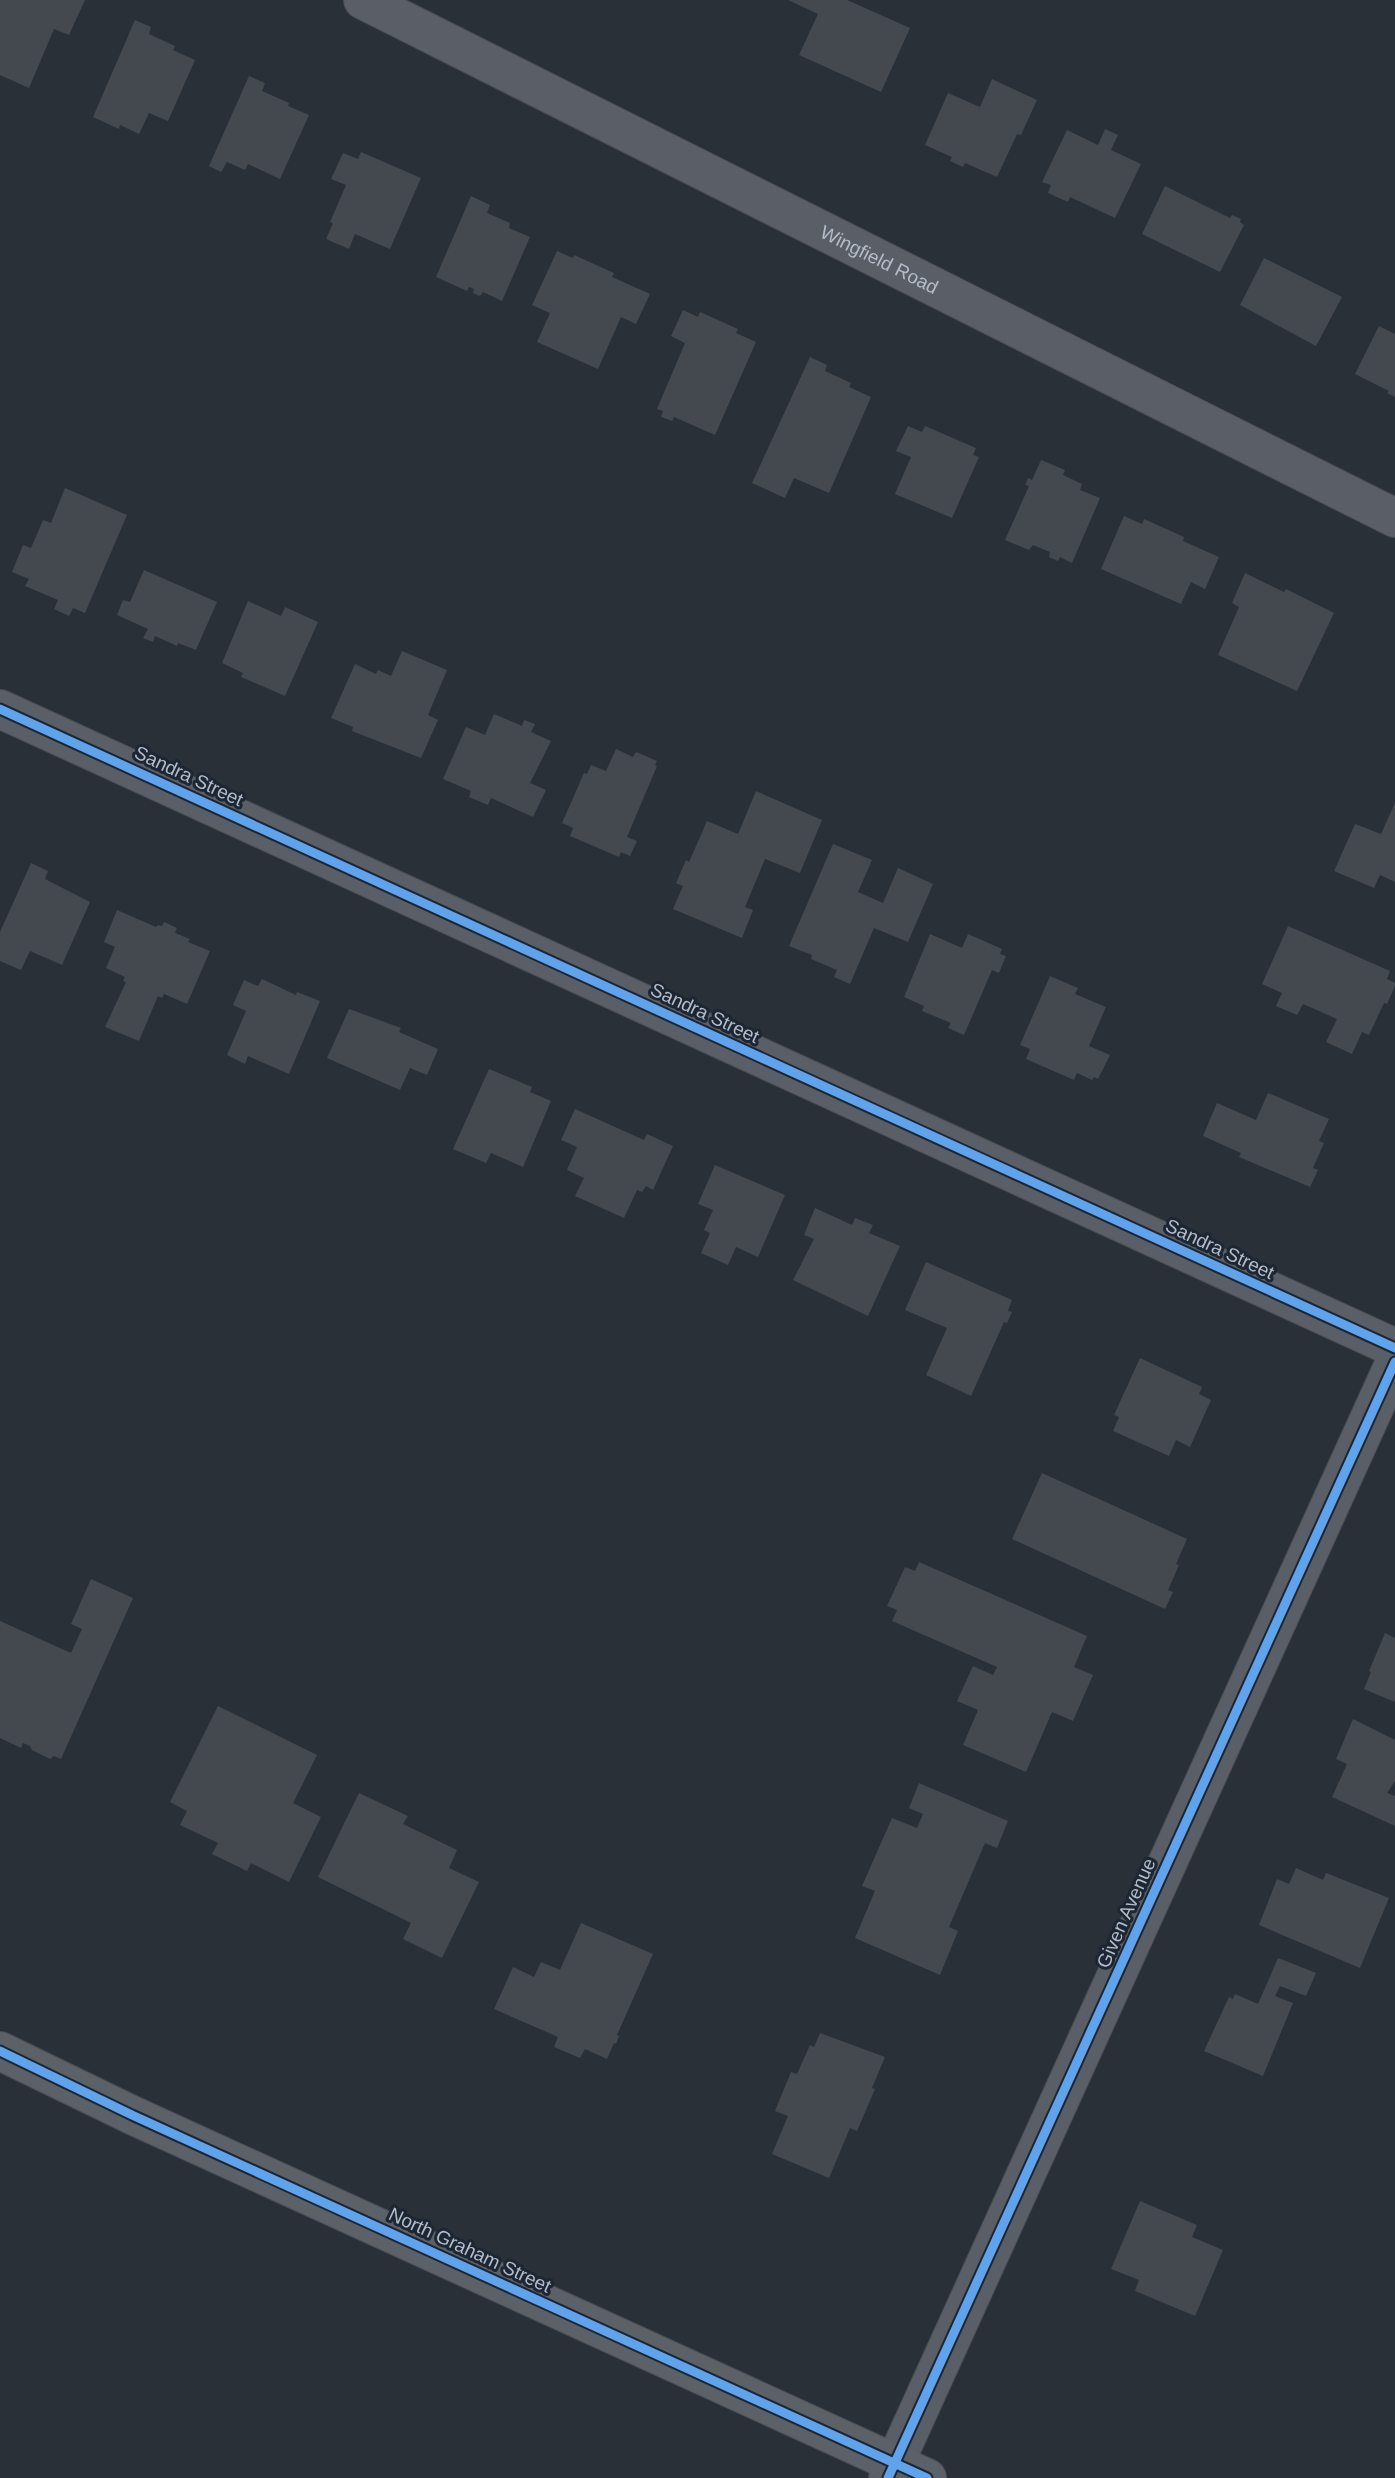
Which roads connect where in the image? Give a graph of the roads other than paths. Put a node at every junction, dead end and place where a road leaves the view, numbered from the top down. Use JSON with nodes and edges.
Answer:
{"nodes":[{"id":1,"x":363,"y":0,"type":"edge"},
{"id":2,"x":1395,"y":518,"type":"edge"},
{"id":3,"x":0,"y":709,"type":"edge"},
{"id":4,"x":1395,"y":1348,"type":"edge"},
{"id":5,"x":1395,"y":1362,"type":"edge"},
{"id":6,"x":0,"y":2051,"type":"edge"},
{"id":7,"x":903,"y":2473,"type":"edge"}],
"edges":[{"from":1,"to":2,"type":"street","name":"Wingfield Road"},
{"from":3,"to":4,"type":"street","name":"Sandra Street"},
{"from":5,"to":7,"type":"street","name":"Given Avenue"},
{"from":6,"to":7,"type":"main road","name":"North Graham Street"}]}
